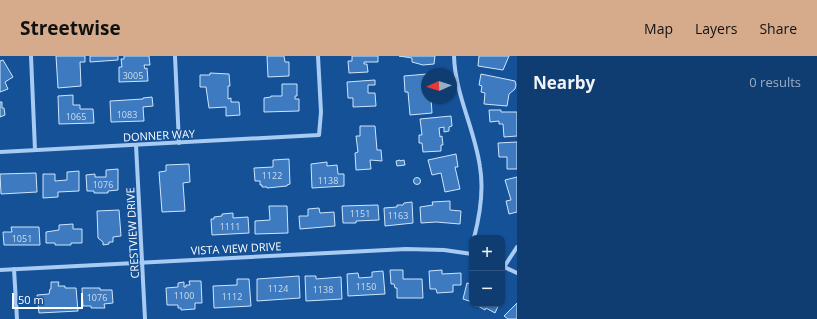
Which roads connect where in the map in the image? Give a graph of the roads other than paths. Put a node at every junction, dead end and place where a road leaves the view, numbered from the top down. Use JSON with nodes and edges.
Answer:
{"nodes":[{"id":1,"x":31,"y":56,"type":"edge"},
{"id":2,"x":175,"y":56,"type":"edge"},
{"id":3,"x":318,"y":56,"type":"edge"},
{"id":4,"x":454,"y":56,"type":"edge"},
{"id":5,"x":179,"y":143,"type":"junction"},
{"id":6,"x":136,"y":145,"type":"junction"},
{"id":7,"x":35,"y":150,"type":"junction"},
{"id":8,"x":0,"y":152,"type":"edge"},
{"id":9,"x":475,"y":235,"type":"edge"},
{"id":10,"x":517,"y":247,"type":"edge"},
{"id":11,"x":469,"y":254,"type":"edge"},
{"id":12,"x":142,"y":262,"type":"junction"},
{"id":13,"x":505,"y":263,"type":"edge"},
{"id":14,"x":505,"y":267,"type":"edge"},
{"id":15,"x":14,"y":269,"type":"junction"},
{"id":16,"x":0,"y":270,"type":"edge"},
{"id":17,"x":517,"y":273,"type":"edge"},
{"id":18,"x":17,"y":319,"type":"edge"},
{"id":19,"x":146,"y":319,"type":"edge"}],
"edges":[{"from":1,"to":7,"type":"street"},
{"from":2,"to":5,"type":"street"},
{"from":3,"to":5,"type":"street","name":"DONNER WAY"},
{"from":4,"to":9,"type":"street"},
{"from":5,"to":6,"type":"street","name":"DONNER WAY"},
{"from":6,"to":7,"type":"street","name":"DONNER WAY"},
{"from":6,"to":12,"type":"street","name":"CRESTVIEW DRIVE"},
{"from":7,"to":8,"type":"street","name":"DONNER WAY"},
{"from":10,"to":13,"type":"street"},
{"from":11,"to":12,"type":"street","name":"VISTA VIEW DRIVE"},
{"from":12,"to":15,"type":"street","name":"VISTA VIEW DRIVE"},
{"from":12,"to":19,"type":"street","name":"CRESTVIEW DRIVE"},
{"from":14,"to":17,"type":"street"},
{"from":15,"to":16,"type":"street","name":"VISTA VIEW DRIVE"},
{"from":15,"to":18,"type":"street"}]}
